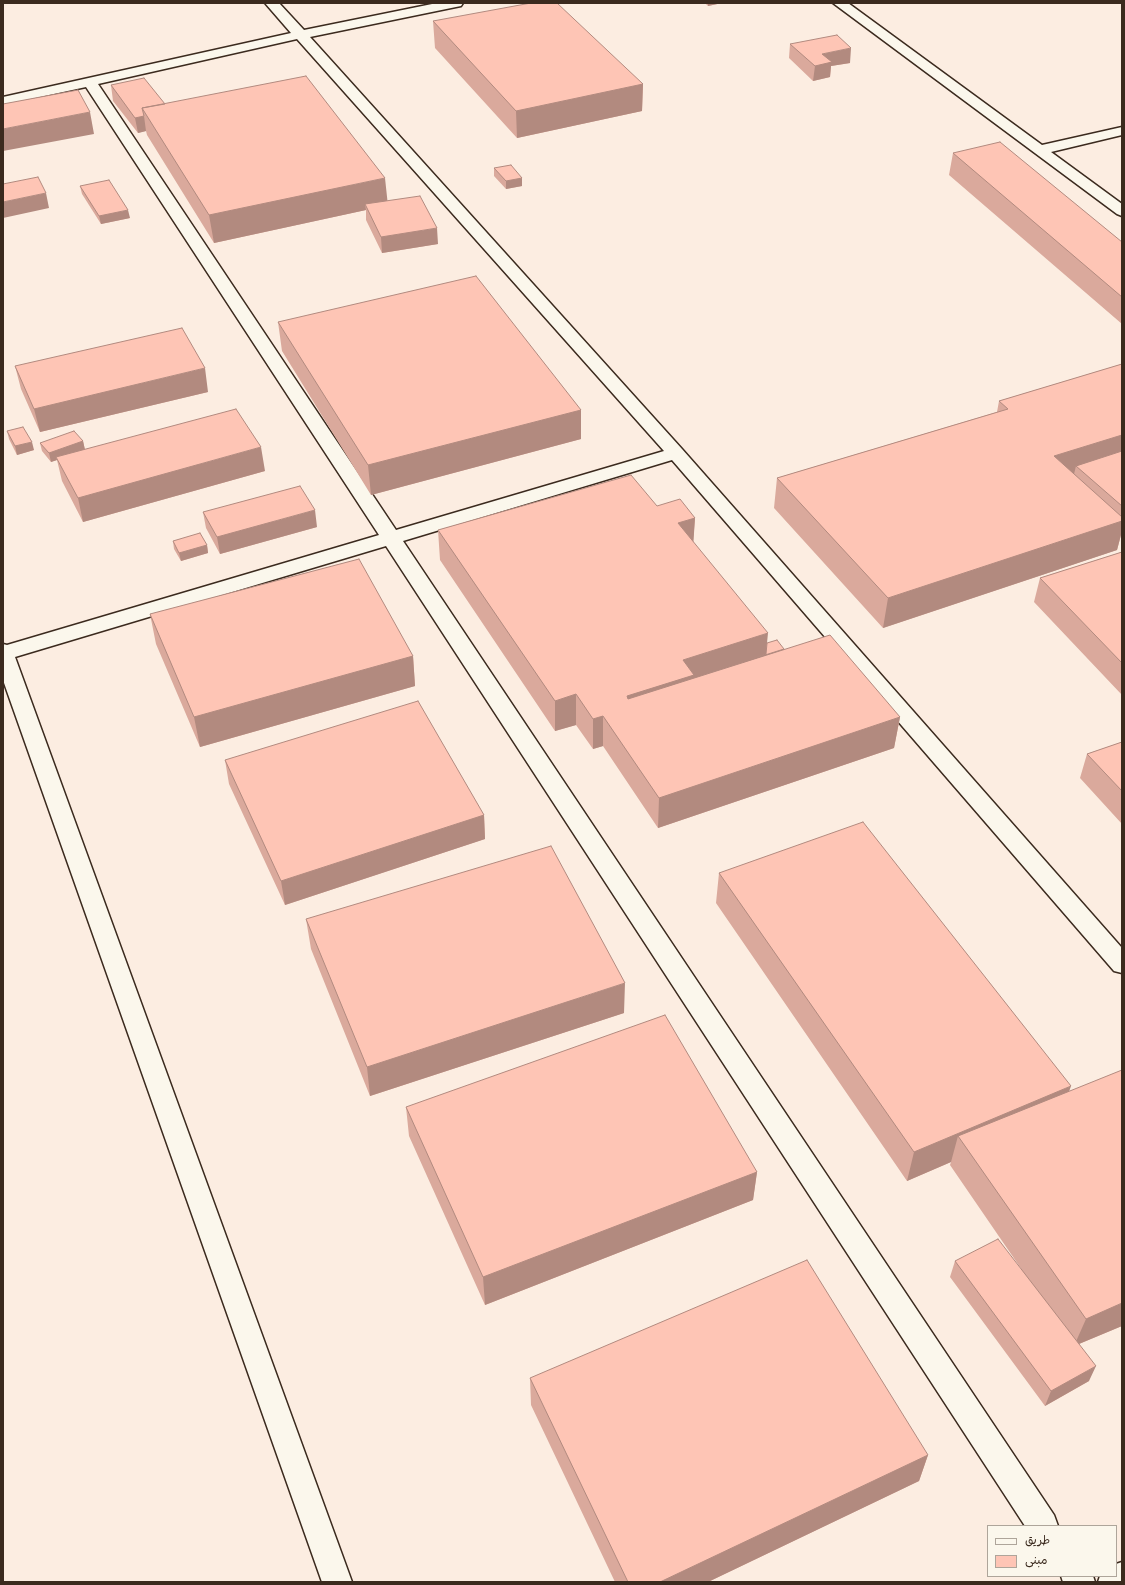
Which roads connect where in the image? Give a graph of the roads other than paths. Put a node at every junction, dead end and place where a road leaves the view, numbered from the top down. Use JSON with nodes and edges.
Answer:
{"nodes":[{"id":1,"x":272,"y":3,"type":"edge"},
{"id":2,"x":456,"y":3,"type":"edge"},
{"id":3,"x":840,"y":3,"type":"edge"},
{"id":4,"x":299,"y":35,"type":"junction"},
{"id":5,"x":90,"y":82,"type":"junction"},
{"id":6,"x":3,"y":101,"type":"edge"},
{"id":7,"x":1122,"y":131,"type":"edge"},
{"id":8,"x":1040,"y":150,"type":"junction"},
{"id":9,"x":1122,"y":210,"type":"edge"},
{"id":10,"x":676,"y":453,"type":"junction"},
{"id":11,"x":392,"y":539,"type":"junction"},
{"id":12,"x":3,"y":652,"type":"edge"},
{"id":13,"x":1122,"y":964,"type":"edge"},
{"id":14,"x":1042,"y":1525,"type":"edge"},
{"id":15,"x":1122,"y":1577,"type":"edge"},
{"id":16,"x":337,"y":1582,"type":"edge"},
{"id":17,"x":1113,"y":1582,"type":"edge"}],
"edges":[{"from":1,"to":4,"type":"street"},
{"from":2,"to":4,"type":"street"},
{"from":3,"to":8,"type":"street"},
{"from":4,"to":5,"type":"street"},
{"from":4,"to":10,"type":"street"},
{"from":5,"to":6,"type":"street"},
{"from":5,"to":11,"type":"street"},
{"from":7,"to":8,"type":"street"},
{"from":8,"to":9,"type":"street"},
{"from":10,"to":11,"type":"street"},
{"from":10,"to":13,"type":"street"},
{"from":11,"to":12,"type":"street"},
{"from":11,"to":14,"type":"street"},
{"from":12,"to":16,"type":"street"},
{"from":15,"to":17,"type":"street"}]}
